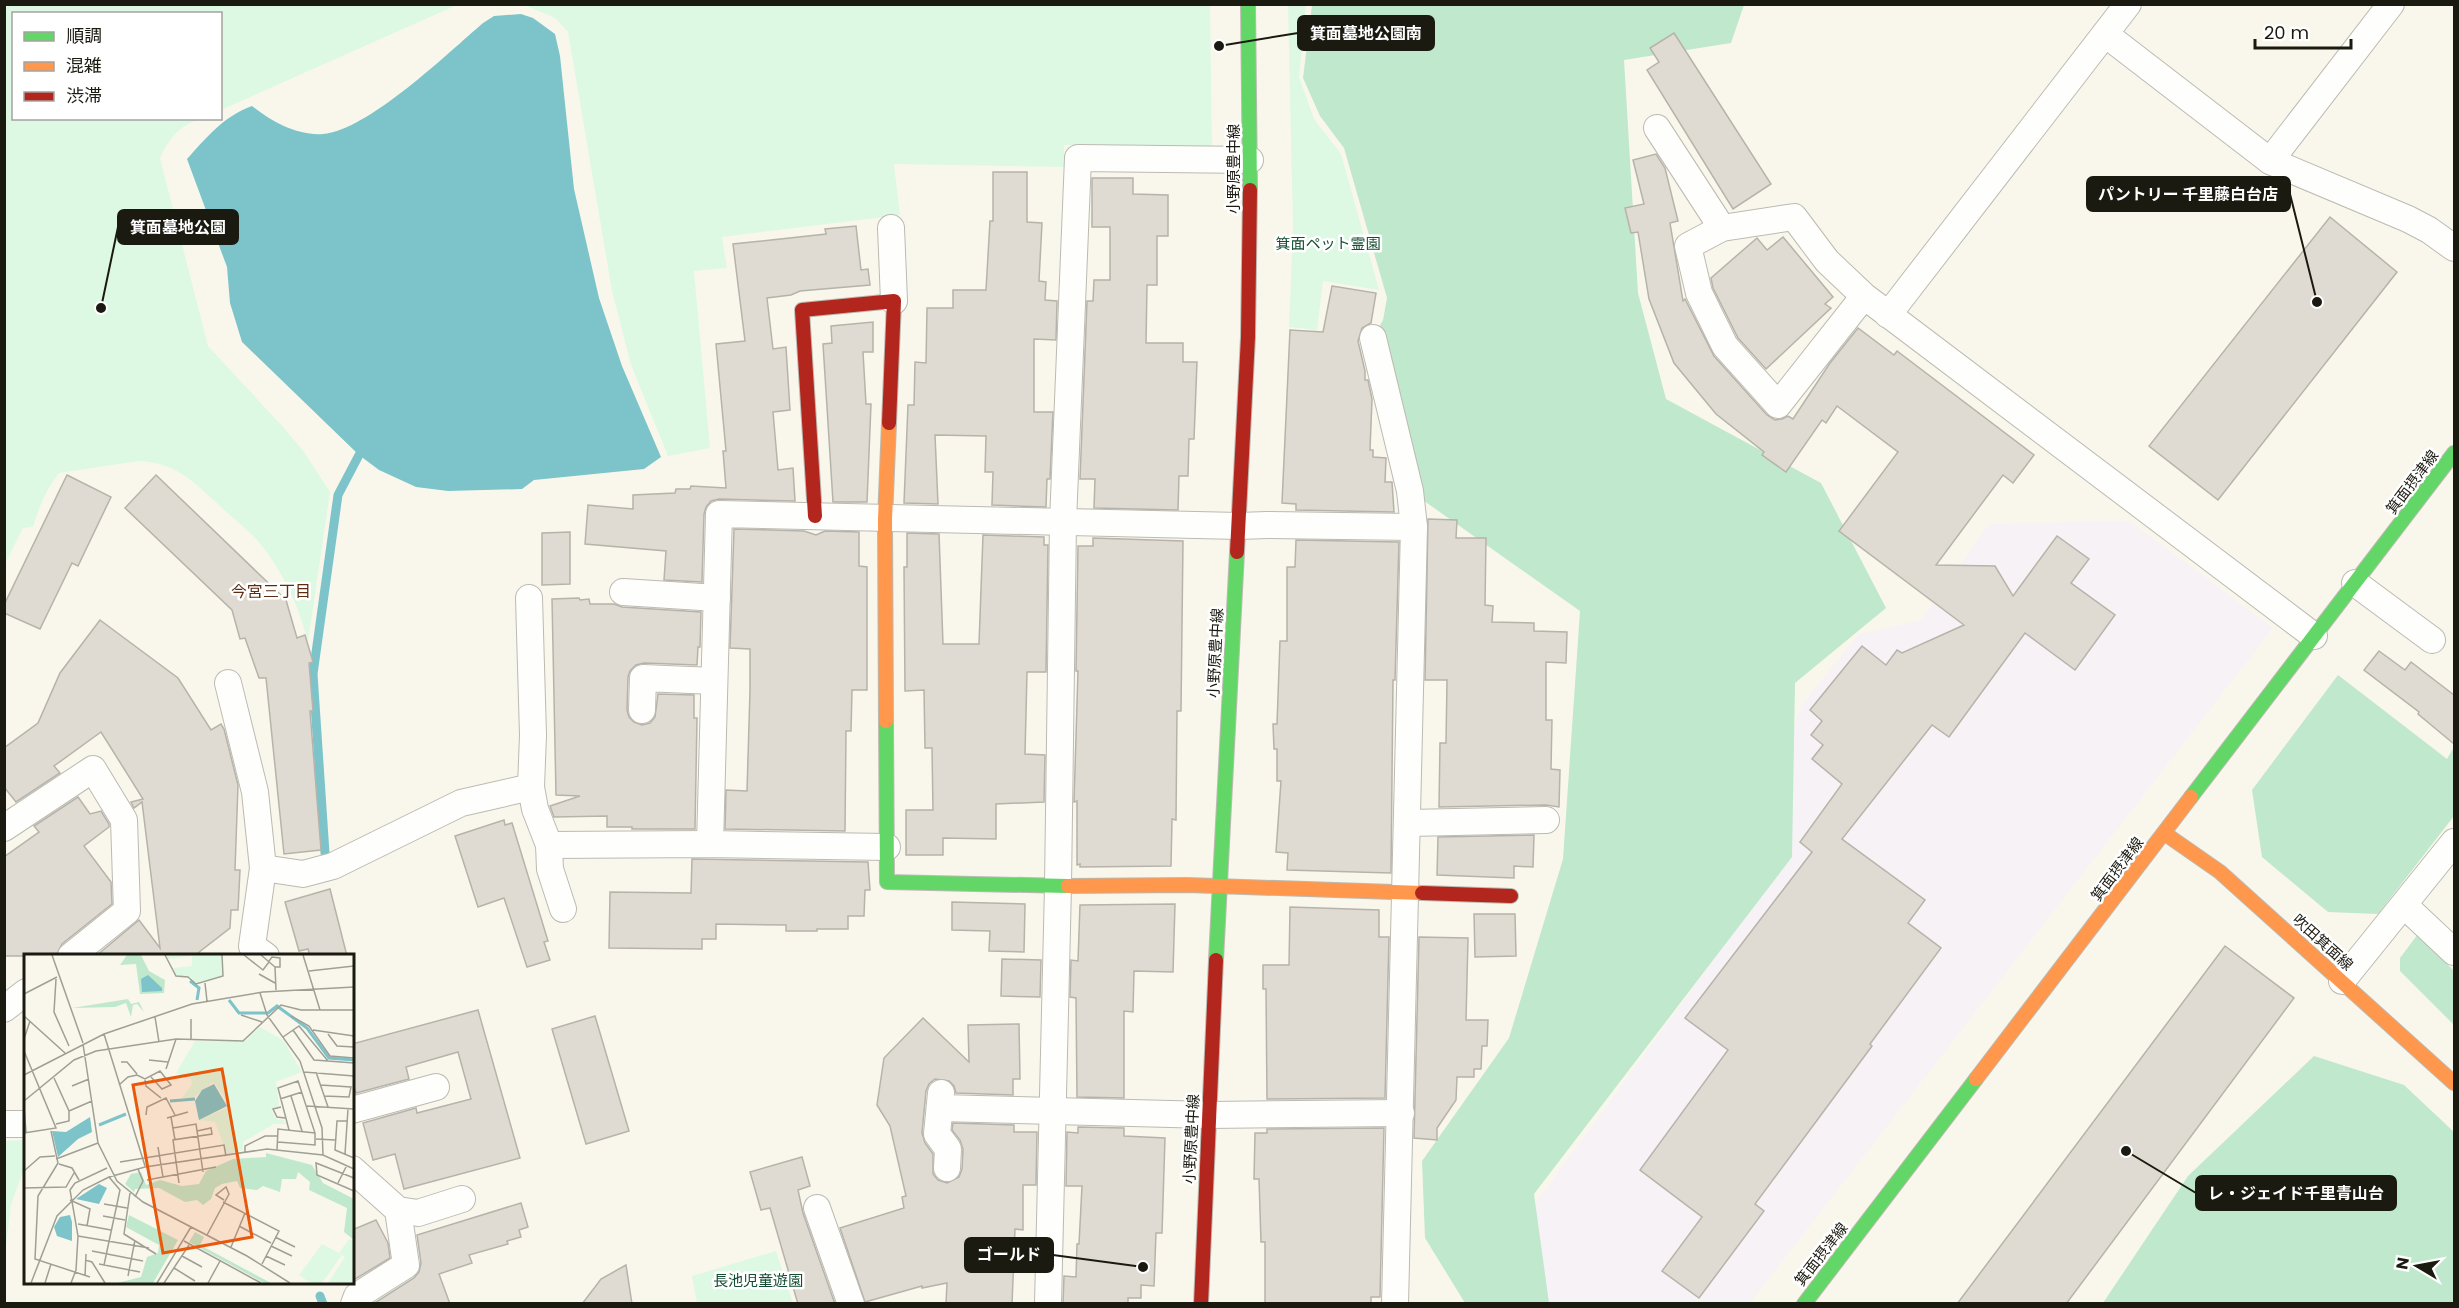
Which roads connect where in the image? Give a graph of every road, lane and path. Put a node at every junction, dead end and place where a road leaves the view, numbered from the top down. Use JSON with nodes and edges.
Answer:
{"nodes":[{"id":1,"x":1248,"y":4,"type":"edge"},
{"id":2,"x":2128,"y":4,"type":"edge"},
{"id":3,"x":2391,"y":4,"type":"edge"},
{"id":4,"x":2105,"y":34,"type":"junction"},
{"id":5,"x":1657,"y":128,"type":"dead end"},
{"id":6,"x":1250,"y":160,"type":"junction"},
{"id":7,"x":2270,"y":161,"type":"junction"},
{"id":8,"x":891,"y":228,"type":"dead end"},
{"id":9,"x":1722,"y":228,"type":"junction"},
{"id":10,"x":2454,"y":248,"type":"edge"},
{"id":11,"x":1864,"y":296,"type":"junction"},
{"id":12,"x":894,"y":301,"type":"junction"},
{"id":13,"x":1888,"y":315,"type":"junction"},
{"id":14,"x":1373,"y":338,"type":"dead end"},
{"id":15,"x":2454,"y":453,"type":"edge"},
{"id":16,"x":815,"y":516,"type":"junction"},
{"id":17,"x":885,"y":519,"type":"junction"},
{"id":18,"x":1063,"y":522,"type":"junction"},
{"id":19,"x":1239,"y":526,"type":"junction"},
{"id":20,"x":1414,"y":527,"type":"junction"},
{"id":21,"x":2355,"y":583,"type":"junction"},
{"id":22,"x":623,"y":592,"type":"dead end"},
{"id":23,"x":529,"y":598,"type":"dead end"},
{"id":24,"x":717,"y":598,"type":"junction"},
{"id":25,"x":2314,"y":636,"type":"junction"},
{"id":26,"x":2432,"y":640,"type":"dead end"},
{"id":27,"x":714,"y":681,"type":"junction"},
{"id":28,"x":228,"y":683,"type":"dead end"},
{"id":29,"x":642,"y":710,"type":"dead end"},
{"id":30,"x":531,"y":787,"type":"junction"},
{"id":31,"x":1546,"y":820,"type":"dead end"},
{"id":32,"x":1408,"y":823,"type":"junction"},
{"id":33,"x":4,"y":828,"type":"edge"},
{"id":34,"x":2164,"y":833,"type":"junction"},
{"id":35,"x":2454,"y":842,"type":"edge"},
{"id":36,"x":710,"y":844,"type":"junction"},
{"id":37,"x":549,"y":845,"type":"junction"},
{"id":38,"x":887,"y":847,"type":"junction"},
{"id":39,"x":263,"y":868,"type":"junction"},
{"id":40,"x":1058,"y":886,"type":"junction"},
{"id":41,"x":1219,"y":886,"type":"junction"},
{"id":42,"x":1406,"y":892,"type":"junction"},
{"id":43,"x":1511,"y":896,"type":"dead end"},
{"id":44,"x":2404,"y":905,"type":"junction"},
{"id":45,"x":563,"y":909,"type":"dead end"},
{"id":46,"x":251,"y":952,"type":"edge"},
{"id":47,"x":2454,"y":952,"type":"edge"},
{"id":48,"x":74,"y":954,"type":"edge"},
{"id":49,"x":2342,"y":981,"type":"junction"},
{"id":50,"x":24,"y":994,"type":"edge"},
{"id":51,"x":4,"y":1009,"type":"edge"},
{"id":52,"x":2454,"y":1083,"type":"edge"},
{"id":53,"x":436,"y":1087,"type":"dead end"},
{"id":54,"x":354,"y":1109,"type":"edge"},
{"id":55,"x":1053,"y":1111,"type":"junction"},
{"id":56,"x":1401,"y":1113,"type":"junction"},
{"id":57,"x":1209,"y":1114,"type":"junction"},
{"id":58,"x":4,"y":1124,"type":"edge"},
{"id":59,"x":24,"y":1124,"type":"edge"},
{"id":60,"x":947,"y":1168,"type":"dead end"},
{"id":61,"x":354,"y":1171,"type":"edge"},
{"id":62,"x":462,"y":1199,"type":"dead end"},
{"id":63,"x":817,"y":1208,"type":"dead end"},
{"id":64,"x":398,"y":1210,"type":"junction"},
{"id":65,"x":354,"y":1304,"type":"edge"},
{"id":66,"x":851,"y":1304,"type":"edge"},
{"id":67,"x":1048,"y":1304,"type":"edge"},
{"id":68,"x":1201,"y":1304,"type":"edge"},
{"id":69,"x":1395,"y":1304,"type":"edge"},
{"id":70,"x":1804,"y":1304,"type":"edge"}],
"edges":[{"from":1,"to":6,"type":"street","name":"小野原豊中線"},
{"from":2,"to":4,"type":"street"},
{"from":3,"to":7,"type":"street"},
{"from":4,"to":7,"type":"street"},
{"from":4,"to":13,"type":"street"},
{"from":5,"to":9,"type":"street"},
{"from":6,"to":18,"type":"street"},
{"from":6,"to":19,"type":"street","name":"小野原豊中線"},
{"from":7,"to":10,"type":"street"},
{"from":8,"to":12,"type":"street"},
{"from":9,"to":11,"type":"street"},
{"from":9,"to":11,"type":"street"},
{"from":11,"to":13,"type":"street"},
{"from":12,"to":16,"type":"street"},
{"from":12,"to":17,"type":"street"},
{"from":13,"to":25,"type":"street"},
{"from":14,"to":20,"type":"street"},
{"from":15,"to":21,"type":"street","name":"箕面摂津線"},
{"from":16,"to":17,"type":"street"},
{"from":16,"to":24,"type":"street"},
{"from":17,"to":18,"type":"street"},
{"from":17,"to":38,"type":"street"},
{"from":18,"to":19,"type":"street"},
{"from":18,"to":40,"type":"street"},
{"from":19,"to":20,"type":"street"},
{"from":19,"to":41,"type":"street","name":"小野原豊中線"},
{"from":20,"to":32,"type":"street"},
{"from":21,"to":25,"type":"street","name":"箕面摂津線"},
{"from":21,"to":26,"type":"street"},
{"from":22,"to":24,"type":"street"},
{"from":23,"to":30,"type":"street"},
{"from":24,"to":27,"type":"street"},
{"from":25,"to":34,"type":"street","name":"箕面摂津線"},
{"from":27,"to":29,"type":"street"},
{"from":27,"to":36,"type":"street"},
{"from":28,"to":39,"type":"street"},
{"from":30,"to":37,"type":"street"},
{"from":30,"to":39,"type":"street"},
{"from":31,"to":32,"type":"street"},
{"from":32,"to":42,"type":"street"},
{"from":33,"to":48,"type":"street"},
{"from":34,"to":49,"type":"street","name":"吹田箕面線"},
{"from":34,"to":70,"type":"street","name":"箕面摂津線"},
{"from":35,"to":44,"type":"street"},
{"from":36,"to":37,"type":"street"},
{"from":36,"to":38,"type":"street"},
{"from":37,"to":45,"type":"street"},
{"from":38,"to":40,"type":"street"},
{"from":39,"to":46,"type":"street"},
{"from":40,"to":41,"type":"street"},
{"from":40,"to":55,"type":"street"},
{"from":41,"to":42,"type":"street"},
{"from":41,"to":57,"type":"street","name":"小野原豊中線"},
{"from":42,"to":43,"type":"street"},
{"from":42,"to":56,"type":"street"},
{"from":44,"to":47,"type":"street"},
{"from":44,"to":49,"type":"street"},
{"from":49,"to":52,"type":"street","name":"吹田箕面線"},
{"from":50,"to":51,"type":"street"},
{"from":53,"to":54,"type":"street"},
{"from":55,"to":57,"type":"street"},
{"from":55,"to":60,"type":"street"},
{"from":55,"to":67,"type":"street"},
{"from":56,"to":57,"type":"street"},
{"from":56,"to":69,"type":"street"},
{"from":57,"to":68,"type":"street","name":"小野原豊中線"},
{"from":58,"to":59,"type":"street"},
{"from":61,"to":64,"type":"street"},
{"from":62,"to":64,"type":"street"},
{"from":63,"to":66,"type":"street"},
{"from":64,"to":65,"type":"street"}]}
